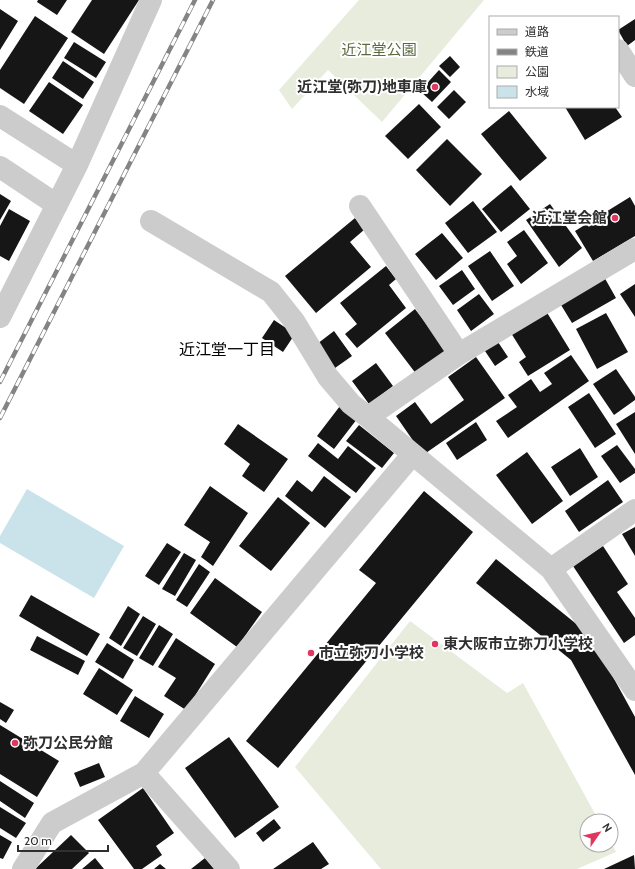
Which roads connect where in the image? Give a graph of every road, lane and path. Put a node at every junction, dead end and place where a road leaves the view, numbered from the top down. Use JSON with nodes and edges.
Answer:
{"nodes":[{"id":1,"x":151,"y":0,"type":"edge"},
{"id":2,"x":619,"y":52,"type":"edge"},
{"id":3,"x":635,"y":76,"type":"edge"},
{"id":4,"x":0,"y":116,"type":"edge"},
{"id":5,"x":77,"y":165,"type":"junction"},
{"id":6,"x":0,"y":167,"type":"edge"},
{"id":7,"x":57,"y":205,"type":"junction"},
{"id":8,"x":360,"y":206,"type":"dead end"},
{"id":9,"x":151,"y":221,"type":"dead end"},
{"id":10,"x":635,"y":249,"type":"edge"},
{"id":11,"x":0,"y":317,"type":"edge"},
{"id":12,"x":459,"y":354,"type":"junction"},
{"id":13,"x":368,"y":417,"type":"junction"},
{"id":14,"x":412,"y":455,"type":"junction"},
{"id":15,"x":635,"y":510,"type":"edge"},
{"id":16,"x":551,"y":569,"type":"junction"},
{"id":17,"x":635,"y":690,"type":"edge"},
{"id":18,"x":144,"y":773,"type":"junction"},
{"id":19,"x":23,"y":869,"type":"edge"},
{"id":20,"x":229,"y":869,"type":"edge"}],
"edges":[{"from":1,"to":5,"type":"street"},
{"from":2,"to":3,"type":"street"},
{"from":4,"to":5,"type":"street"},
{"from":5,"to":7,"type":"street"},
{"from":6,"to":7,"type":"street"},
{"from":7,"to":11,"type":"street"},
{"from":8,"to":12,"type":"street"},
{"from":9,"to":13,"type":"street"},
{"from":10,"to":12,"type":"street"},
{"from":12,"to":13,"type":"street"},
{"from":13,"to":14,"type":"street"},
{"from":14,"to":16,"type":"street"},
{"from":14,"to":18,"type":"street"},
{"from":15,"to":16,"type":"street"},
{"from":16,"to":17,"type":"street"},
{"from":18,"to":19,"type":"street"},
{"from":18,"to":20,"type":"street"}]}
